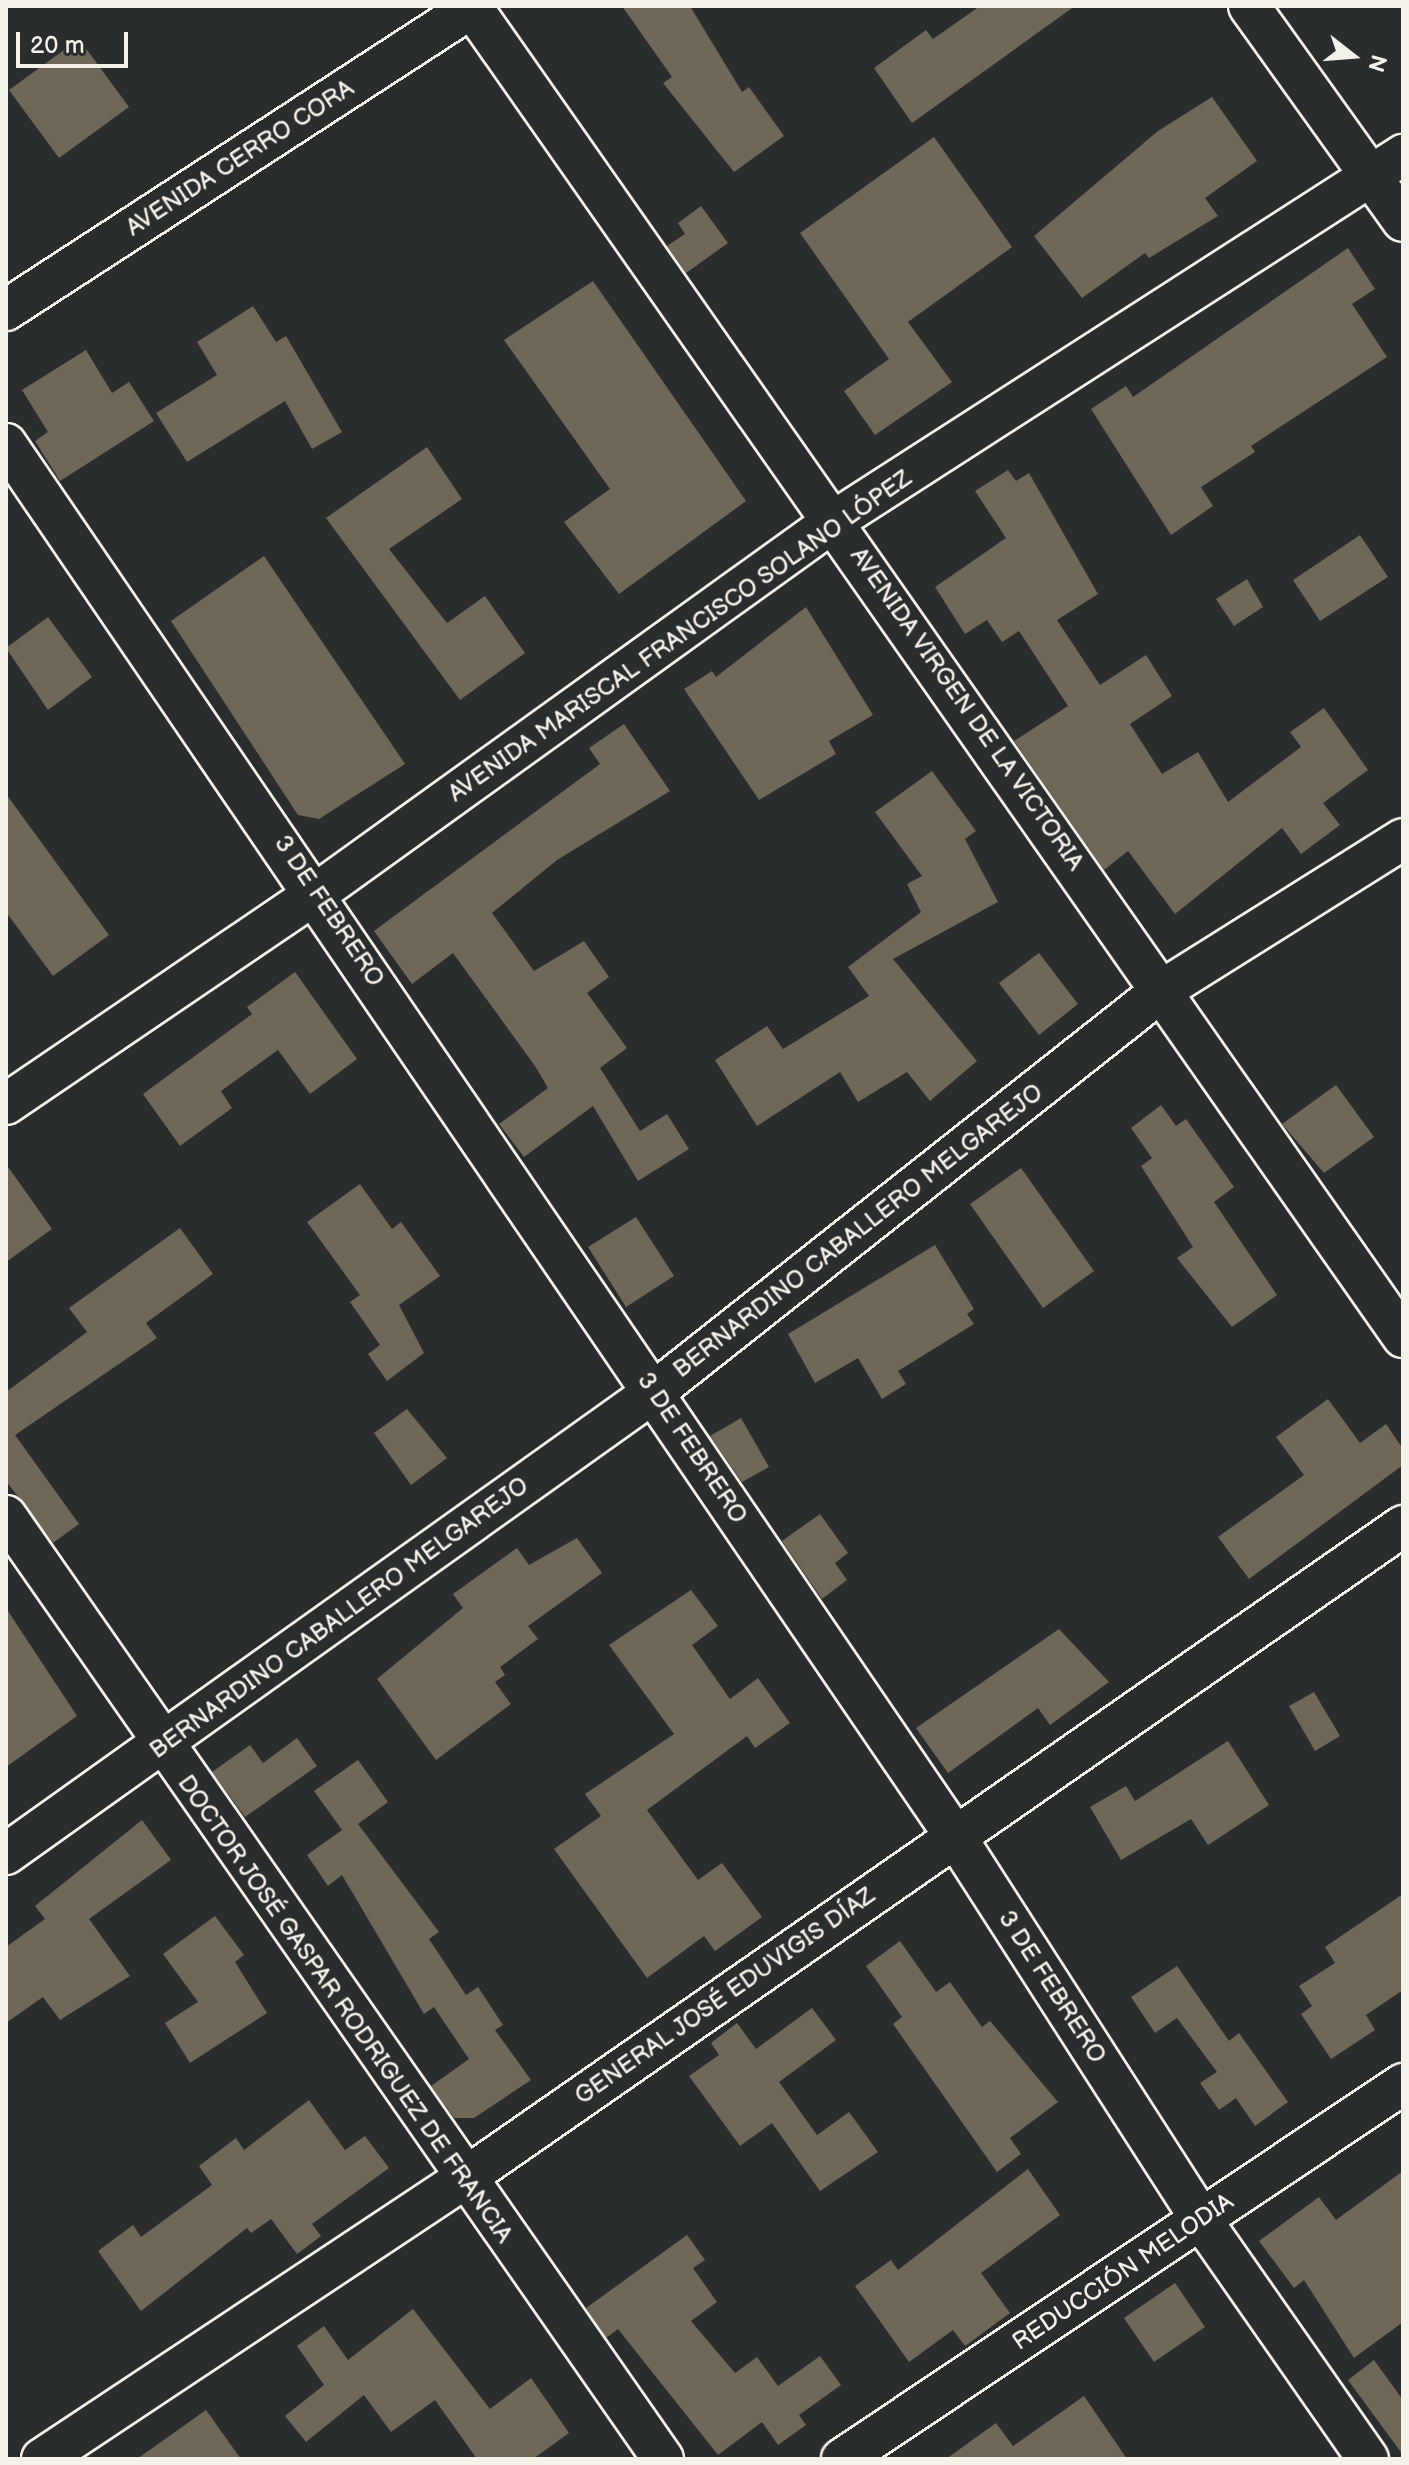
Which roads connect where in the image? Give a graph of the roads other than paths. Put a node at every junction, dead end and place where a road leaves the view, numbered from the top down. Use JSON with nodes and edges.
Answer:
{"nodes":[{"id":1,"x":472,"y":6,"type":"edge"},
{"id":2,"x":1249,"y":6,"type":"edge"},
{"id":3,"x":1388,"y":166,"type":"edge"},
{"id":4,"x":1403,"y":221,"type":"edge"},
{"id":5,"x":6,"y":310,"type":"edge"},
{"id":6,"x":6,"y":444,"type":"edge"},
{"id":7,"x":834,"y":521,"type":"junction"},
{"id":8,"x":1403,"y":839,"type":"edge"},
{"id":9,"x":317,"y":893,"type":"junction"},
{"id":10,"x":1164,"y":989,"type":"junction"},
{"id":11,"x":6,"y":1104,"type":"edge"},
{"id":12,"x":1403,"y":1337,"type":"edge"},
{"id":13,"x":654,"y":1392,"type":"junction"},
{"id":14,"x":6,"y":1516,"type":"edge"},
{"id":15,"x":1403,"y":1526,"type":"edge"},
{"id":16,"x":161,"y":1746,"type":"junction"},
{"id":17,"x":955,"y":1836,"type":"junction"},
{"id":18,"x":6,"y":1854,"type":"edge"},
{"id":19,"x":1403,"y":2084,"type":"edge"},
{"id":20,"x":462,"y":2180,"type":"junction"},
{"id":21,"x":1202,"y":2221,"type":"junction"},
{"id":22,"x":42,"y":2459,"type":"edge"},
{"id":23,"x":663,"y":2459,"type":"edge"},
{"id":24,"x":842,"y":2459,"type":"edge"},
{"id":25,"x":1368,"y":2459,"type":"edge"}],
"edges":[{"from":1,"to":5,"type":"street","name":"AVENIDA CERRO CORA"},
{"from":1,"to":7,"type":"street","name":"AVENIDA VIRGEN DE LA VICTORIA"},
{"from":2,"to":3,"type":"street"},
{"from":3,"to":4,"type":"street"},
{"from":3,"to":7,"type":"street","name":"AVENIDA MARISCAL FRANCISCO SOLANO LÓPEZ"},
{"from":6,"to":9,"type":"street","name":"3 DE FEBRERO"},
{"from":7,"to":9,"type":"street","name":"AVENIDA MARISCAL FRANCISCO SOLANO LÓPEZ"},
{"from":7,"to":10,"type":"street","name":"AVENIDA VIRGEN DE LA VICTORIA"},
{"from":8,"to":10,"type":"street","name":"BERNARDINO CABALLERO MELGAREJO"},
{"from":9,"to":11,"type":"street","name":"AVENIDA MARISCAL FRANCISCO SOLANO LÓPEZ"},
{"from":9,"to":13,"type":"street","name":"3 DE FEBRERO"},
{"from":10,"to":12,"type":"street","name":"AVENIDA VIRGEN DE LA VICTORIA"},
{"from":10,"to":13,"type":"street","name":"BERNARDINO CABALLERO MELGAREJO"},
{"from":13,"to":16,"type":"street","name":"BERNARDINO CABALLERO MELGAREJO"},
{"from":13,"to":17,"type":"street","name":"3 DE FEBRERO"},
{"from":14,"to":16,"type":"street","name":"DOCTOR JOSÉ GASPAR RODRIGUEZ DE FRANCIA"},
{"from":15,"to":17,"type":"street","name":"GENERAL JOSÉ EDUVIGIS DÍAZ"},
{"from":16,"to":18,"type":"street","name":"BERNARDINO CABALLERO MELGAREJO"},
{"from":16,"to":20,"type":"street","name":"DOCTOR JOSÉ GASPAR RODRIGUEZ DE FRANCIA"},
{"from":17,"to":20,"type":"street","name":"GENERAL JOSÉ EDUVIGIS DÍAZ"},
{"from":17,"to":21,"type":"street","name":"3 DE FEBRERO"},
{"from":19,"to":21,"type":"street","name":"REDUCCIÓN MELODIA"},
{"from":20,"to":22,"type":"street","name":"GENERAL JOSÉ EDUVIGIS DÍAZ"},
{"from":20,"to":23,"type":"street","name":"DOCTOR JOSÉ GASPAR RODRIGUEZ DE FRANCIA"},
{"from":21,"to":24,"type":"street","name":"REDUCCIÓN MELODIA"},
{"from":21,"to":25,"type":"street","name":"3 DE FEBRERO"}]}
